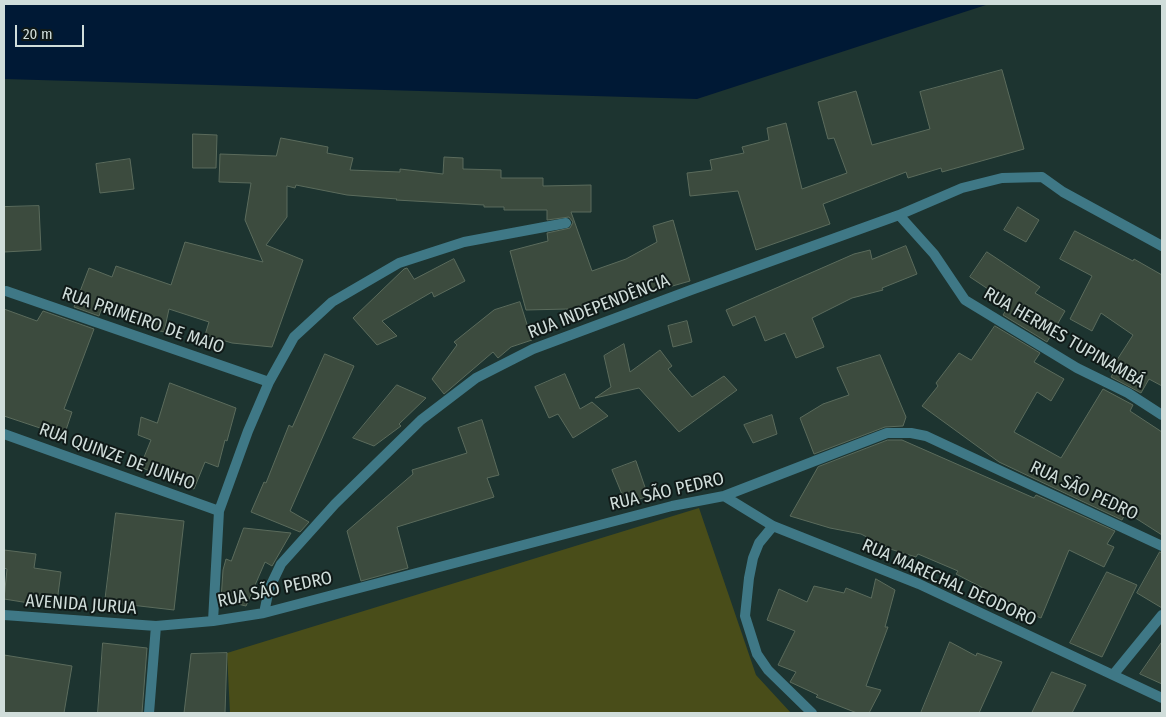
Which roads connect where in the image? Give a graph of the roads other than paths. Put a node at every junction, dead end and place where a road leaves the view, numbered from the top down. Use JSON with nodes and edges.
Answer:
{"nodes":[{"id":1,"x":899,"y":215,"type":"junction"},
{"id":2,"x":566,"y":223,"type":"dead end"},
{"id":3,"x":1162,"y":246,"type":"edge"},
{"id":4,"x":6,"y":291,"type":"dead end"},
{"id":5,"x":269,"y":382,"type":"junction"},
{"id":6,"x":1162,"y":415,"type":"edge"},
{"id":7,"x":4,"y":434,"type":"edge"},
{"id":8,"x":724,"y":496,"type":"junction"},
{"id":9,"x":219,"y":511,"type":"junction"},
{"id":10,"x":773,"y":526,"type":"junction"},
{"id":11,"x":1162,"y":546,"type":"edge"},
{"id":12,"x":264,"y":613,"type":"junction"},
{"id":13,"x":4,"y":615,"type":"edge"},
{"id":14,"x":1162,"y":615,"type":"edge"},
{"id":15,"x":213,"y":621,"type":"junction"},
{"id":16,"x":156,"y":626,"type":"junction"},
{"id":17,"x":1113,"y":675,"type":"junction"},
{"id":18,"x":1162,"y":698,"type":"edge"},
{"id":19,"x":149,"y":713,"type":"edge"},
{"id":20,"x":812,"y":713,"type":"edge"}],
"edges":[{"from":1,"to":3,"type":"street","name":"RUA INDEPENDÊNCIA"},
{"from":1,"to":6,"type":"street","name":"RUA HERMES TUPINAMBÁ"},
{"from":1,"to":12,"type":"street","name":"RUA INDEPENDÊNCIA"},
{"from":2,"to":5,"type":"street"},
{"from":4,"to":5,"type":"street","name":"RUA PRIMEIRO DE MAIO"},
{"from":5,"to":9,"type":"street"},
{"from":7,"to":9,"type":"street","name":"RUA QUINZE DE JUNHO"},
{"from":8,"to":10,"type":"street","name":"RUA MARECHAL DEODORO"},
{"from":8,"to":11,"type":"street","name":"RUA SÃO PEDRO"},
{"from":8,"to":12,"type":"street","name":"RUA SÃO PEDRO"},
{"from":9,"to":15,"type":"street"},
{"from":10,"to":17,"type":"street","name":"RUA MARECHAL DEODORO"},
{"from":10,"to":20,"type":"street"},
{"from":12,"to":15,"type":"street","name":"RUA SÃO PEDRO"},
{"from":13,"to":16,"type":"street","name":"AVENIDA JURUA"},
{"from":14,"to":17,"type":"street"},
{"from":15,"to":16,"type":"street","name":"RUA SÃO PEDRO"},
{"from":16,"to":19,"type":"street"},
{"from":17,"to":18,"type":"street","name":"RUA MARECHAL DEODORO"}]}
